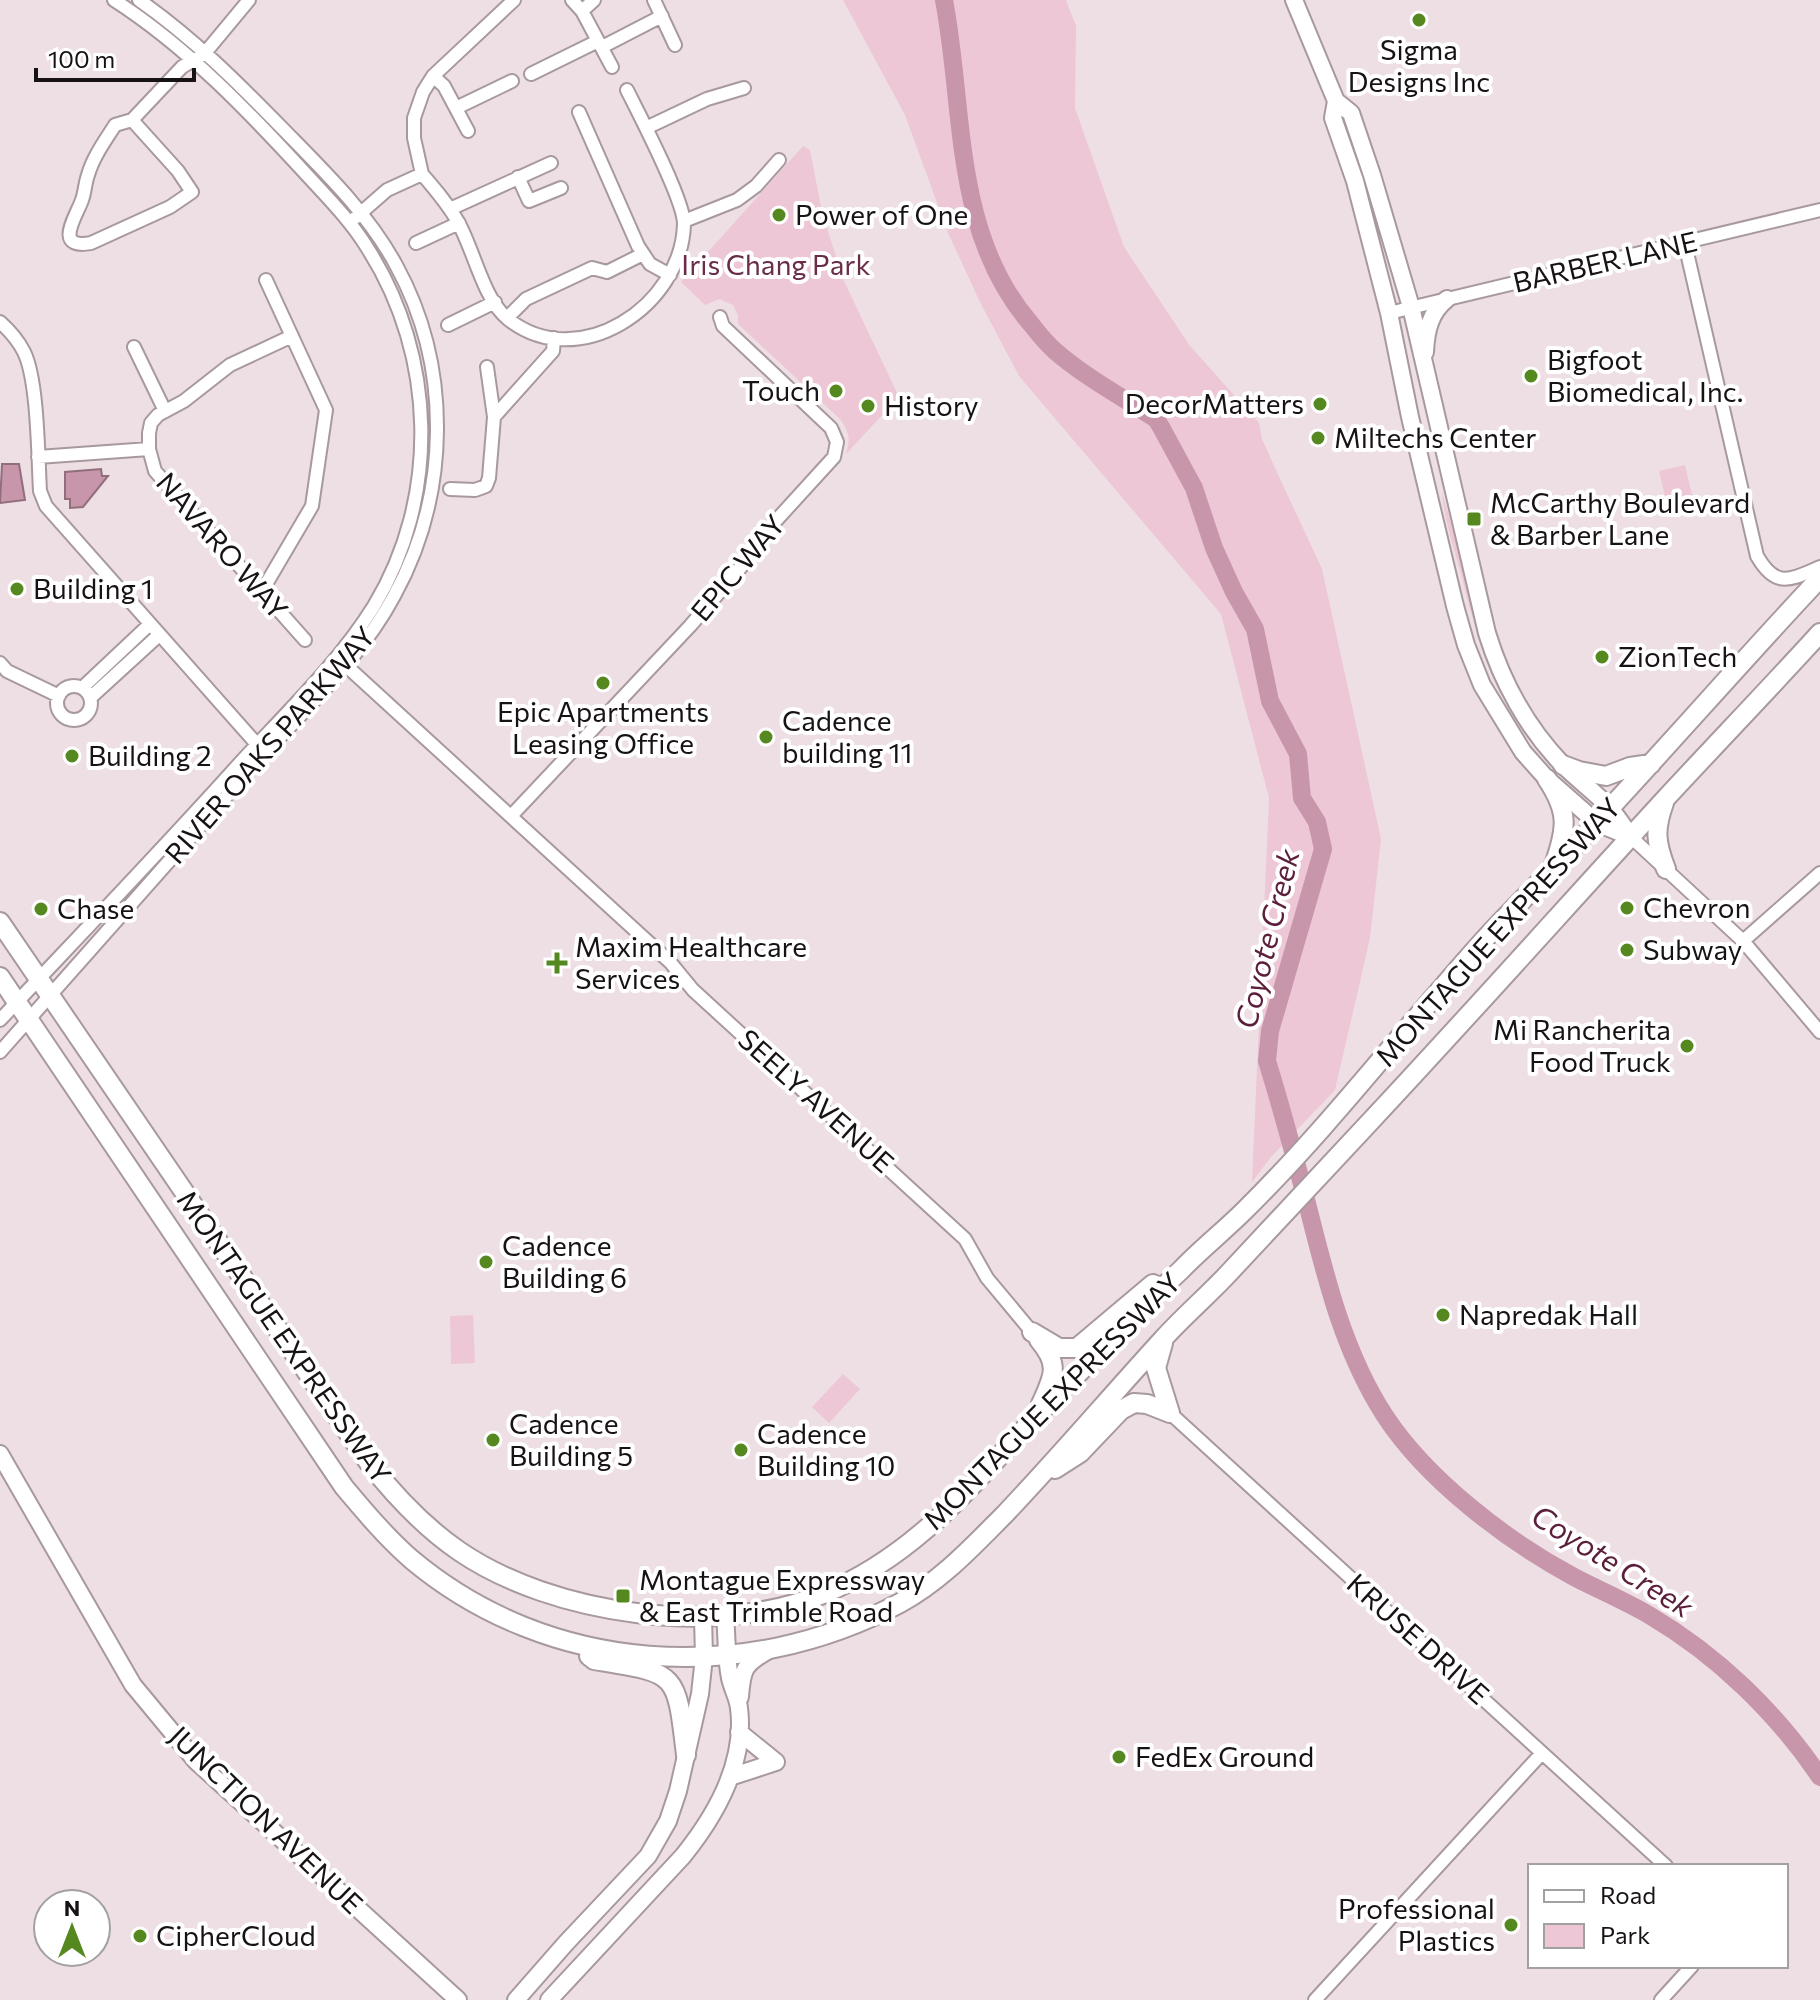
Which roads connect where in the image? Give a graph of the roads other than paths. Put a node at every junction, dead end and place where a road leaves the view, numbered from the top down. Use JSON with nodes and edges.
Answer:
{"nodes":[{"id":1,"x":114,"y":0,"type":"edge"},
{"id":2,"x":139,"y":0,"type":"edge"},
{"id":3,"x":249,"y":0,"type":"edge"},
{"id":4,"x":514,"y":0,"type":"edge"},
{"id":5,"x":572,"y":0,"type":"edge"},
{"id":6,"x":594,"y":0,"type":"edge"},
{"id":7,"x":654,"y":0,"type":"edge"},
{"id":8,"x":1294,"y":0,"type":"edge"},
{"id":9,"x":582,"y":11,"type":"junction"},
{"id":10,"x":662,"y":16,"type":"junction"},
{"id":11,"x":600,"y":44,"type":"junction"},
{"id":12,"x":675,"y":45,"type":"dead end"},
{"id":13,"x":205,"y":53,"type":"junction"},
{"id":14,"x":194,"y":61,"type":"junction"},
{"id":15,"x":612,"y":67,"type":"dead end"},
{"id":16,"x":531,"y":74,"type":"dead end"},
{"id":17,"x":433,"y":76,"type":"junction"},
{"id":18,"x":512,"y":81,"type":"dead end"},
{"id":19,"x":744,"y":88,"type":"dead end"},
{"id":20,"x":627,"y":90,"type":"dead end"},
{"id":21,"x":1336,"y":101,"type":"junction"},
{"id":22,"x":456,"y":108,"type":"junction"},
{"id":23,"x":579,"y":112,"type":"dead end"},
{"id":24,"x":132,"y":120,"type":"junction"},
{"id":25,"x":646,"y":128,"type":"junction"},
{"id":26,"x":468,"y":131,"type":"dead end"},
{"id":27,"x":779,"y":160,"type":"dead end"},
{"id":28,"x":551,"y":163,"type":"dead end"},
{"id":29,"x":422,"y":174,"type":"junction"},
{"id":30,"x":518,"y":177,"type":"junction"},
{"id":31,"x":561,"y":188,"type":"dead end"},
{"id":32,"x":450,"y":209,"type":"junction"},
{"id":33,"x":1820,"y":210,"type":"edge"},
{"id":34,"x":360,"y":213,"type":"junction"},
{"id":35,"x":684,"y":221,"type":"junction"},
{"id":36,"x":350,"y":223,"type":"junction"},
{"id":37,"x":459,"y":223,"type":"junction"},
{"id":38,"x":416,"y":243,"type":"dead end"},
{"id":39,"x":1685,"y":244,"type":"junction"},
{"id":40,"x":643,"y":254,"type":"junction"},
{"id":41,"x":670,"y":275,"type":"junction"},
{"id":42,"x":266,"y":280,"type":"dead end"},
{"id":43,"x":1447,"y":299,"type":"junction"},
{"id":44,"x":495,"y":302,"type":"junction"},
{"id":45,"x":1411,"y":307,"type":"junction"},
{"id":46,"x":1389,"y":313,"type":"junction"},
{"id":47,"x":720,"y":317,"type":"dead end"},
{"id":48,"x":507,"y":318,"type":"junction"},
{"id":49,"x":0,"y":322,"type":"edge"},
{"id":50,"x":448,"y":325,"type":"dead end"},
{"id":51,"x":292,"y":336,"type":"junction"},
{"id":52,"x":554,"y":338,"type":"junction"},
{"id":53,"x":134,"y":347,"type":"dead end"},
{"id":54,"x":1424,"y":365,"type":"junction"},
{"id":55,"x":487,"y":367,"type":"dead end"},
{"id":56,"x":165,"y":411,"type":"junction"},
{"id":57,"x":494,"y":417,"type":"junction"},
{"id":58,"x":149,"y":449,"type":"junction"},
{"id":59,"x":38,"y":457,"type":"junction"},
{"id":60,"x":450,"y":489,"type":"dead end"},
{"id":61,"x":1820,"y":567,"type":"edge"},
{"id":62,"x":1820,"y":578,"type":"edge"},
{"id":63,"x":262,"y":591,"type":"junction"},
{"id":64,"x":150,"y":624,"type":"junction"},
{"id":65,"x":1819,"y":634,"type":"edge"},
{"id":66,"x":159,"y":635,"type":"junction"},
{"id":67,"x":305,"y":640,"type":"dead end"},
{"id":68,"x":340,"y":660,"type":"junction"},
{"id":69,"x":0,"y":663,"type":"edge"},
{"id":70,"x":86,"y":693,"type":"junction"},
{"id":71,"x":59,"y":696,"type":"junction"},
{"id":72,"x":261,"y":749,"type":"junction"},
{"id":73,"x":1651,"y":764,"type":"junction"},
{"id":74,"x":1563,"y":765,"type":"junction"},
{"id":75,"x":1547,"y":779,"type":"junction"},
{"id":76,"x":1666,"y":798,"type":"junction"},
{"id":77,"x":1610,"y":808,"type":"junction"},
{"id":78,"x":512,"y":815,"type":"junction"},
{"id":79,"x":188,"y":821,"type":"junction"},
{"id":80,"x":1597,"y":823,"type":"junction"},
{"id":81,"x":1631,"y":837,"type":"junction"},
{"id":82,"x":1666,"y":869,"type":"junction"},
{"id":83,"x":1552,"y":872,"type":"junction"},
{"id":84,"x":1820,"y":873,"type":"edge"},
{"id":85,"x":143,"y":889,"type":"junction"},
{"id":86,"x":0,"y":922,"type":"edge"},
{"id":87,"x":1743,"y":941,"type":"junction"},
{"id":88,"x":0,"y":977,"type":"edge"},
{"id":89,"x":40,"y":980,"type":"junction"},
{"id":90,"x":51,"y":997,"type":"junction"},
{"id":91,"x":16,"y":1003,"type":"junction"},
{"id":92,"x":0,"y":1020,"type":"edge"},
{"id":93,"x":29,"y":1020,"type":"junction"},
{"id":94,"x":1820,"y":1032,"type":"edge"},
{"id":95,"x":0,"y":1052,"type":"edge"},
{"id":96,"x":1183,"y":1267,"type":"junction"},
{"id":97,"x":1032,"y":1332,"type":"junction"},
{"id":98,"x":1167,"y":1335,"type":"junction"},
{"id":99,"x":1170,"y":1413,"type":"junction"},
{"id":100,"x":1034,"y":1419,"type":"junction"},
{"id":101,"x":0,"y":1454,"type":"edge"},
{"id":102,"x":1036,"y":1481,"type":"junction"},
{"id":103,"x":725,"y":1616,"type":"junction"},
{"id":104,"x":703,"y":1617,"type":"junction"},
{"id":105,"x":570,"y":1643,"type":"junction"},
{"id":106,"x":770,"y":1650,"type":"junction"},
{"id":107,"x":728,"y":1656,"type":"junction"},
{"id":108,"x":704,"y":1657,"type":"junction"},
{"id":109,"x":739,"y":1707,"type":"junction"},
{"id":110,"x":739,"y":1732,"type":"junction"},
{"id":111,"x":1542,"y":1753,"type":"junction"},
{"id":112,"x":686,"y":1755,"type":"junction"},
{"id":113,"x":730,"y":1777,"type":"junction"},
{"id":114,"x":1664,"y":1864,"type":"edge"},
{"id":115,"x":1690,"y":1968,"type":"edge"},
{"id":116,"x":458,"y":2000,"type":"edge"},
{"id":117,"x":516,"y":2000,"type":"edge"},
{"id":118,"x":549,"y":2000,"type":"edge"},
{"id":119,"x":1315,"y":2000,"type":"edge"},
{"id":120,"x":1661,"y":2000,"type":"edge"}],
"edges":[{"from":1,"to":14,"type":"street","name":"RIVER OAKS PARKWAY"},
{"from":2,"to":13,"type":"street","name":"RIVER OAKS PARKWAY"},
{"from":3,"to":13,"type":"street"},
{"from":4,"to":17,"type":"street"},
{"from":5,"to":9,"type":"street"},
{"from":6,"to":9,"type":"street"},
{"from":7,"to":10,"type":"street"},
{"from":8,"to":21,"type":"main road"},
{"from":9,"to":11,"type":"street"},
{"from":10,"to":11,"type":"street"},
{"from":10,"to":12,"type":"street"},
{"from":11,"to":15,"type":"street"},
{"from":11,"to":16,"type":"street"},
{"from":13,"to":14,"type":"street"},
{"from":13,"to":34,"type":"street","name":"RIVER OAKS PARKWAY"},
{"from":14,"to":24,"type":"street"},
{"from":14,"to":36,"type":"street","name":"RIVER OAKS PARKWAY"},
{"from":17,"to":22,"type":"street"},
{"from":17,"to":29,"type":"street"},
{"from":18,"to":22,"type":"street"},
{"from":19,"to":25,"type":"street"},
{"from":20,"to":25,"type":"street"},
{"from":21,"to":45,"type":"main road"},
{"from":21,"to":46,"type":"main road"},
{"from":22,"to":26,"type":"street"},
{"from":23,"to":40,"type":"street"},
{"from":24,"to":24,"type":"street"},
{"from":25,"to":35,"type":"street"},
{"from":27,"to":35,"type":"street"},
{"from":28,"to":30,"type":"street"},
{"from":29,"to":32,"type":"street"},
{"from":29,"to":34,"type":"street"},
{"from":30,"to":31,"type":"street"},
{"from":30,"to":32,"type":"street"},
{"from":32,"to":37,"type":"street"},
{"from":33,"to":39,"type":"street","name":"BARBER LANE"},
{"from":34,"to":36,"type":"street"},
{"from":34,"to":68,"type":"street","name":"RIVER OAKS PARKWAY"},
{"from":35,"to":41,"type":"street"},
{"from":36,"to":68,"type":"street","name":"RIVER OAKS PARKWAY"},
{"from":37,"to":38,"type":"street"},
{"from":37,"to":44,"type":"street"},
{"from":39,"to":43,"type":"street","name":"BARBER LANE"},
{"from":39,"to":61,"type":"street"},
{"from":40,"to":41,"type":"street"},
{"from":40,"to":48,"type":"street"},
{"from":41,"to":52,"type":"street"},
{"from":42,"to":51,"type":"street"},
{"from":43,"to":45,"type":"street","name":"BARBER LANE"},
{"from":43,"to":54,"type":"main road"},
{"from":44,"to":48,"type":"street"},
{"from":44,"to":50,"type":"street"},
{"from":45,"to":46,"type":"street","name":"BARBER LANE"},
{"from":45,"to":54,"type":"main road"},
{"from":46,"to":75,"type":"main road"},
{"from":47,"to":78,"type":"street","name":"EPIC WAY"},
{"from":48,"to":52,"type":"street"},
{"from":49,"to":59,"type":"street"},
{"from":51,"to":56,"type":"street"},
{"from":51,"to":63,"type":"street"},
{"from":52,"to":57,"type":"street"},
{"from":53,"to":56,"type":"street"},
{"from":54,"to":74,"type":"main road"},
{"from":55,"to":57,"type":"street"},
{"from":56,"to":58,"type":"street","name":"NAVARO WAY"},
{"from":57,"to":60,"type":"street"},
{"from":58,"to":59,"type":"street"},
{"from":58,"to":63,"type":"street","name":"NAVARO WAY"},
{"from":59,"to":64,"type":"street"},
{"from":62,"to":73,"type":"highway","name":"MONTAGUE EXPRESSWAY"},
{"from":63,"to":67,"type":"street","name":"NAVARO WAY"},
{"from":64,"to":66,"type":"street"},
{"from":64,"to":70,"type":"street"},
{"from":65,"to":76,"type":"highway","name":"MONTAGUE EXPRESSWAY"},
{"from":66,"to":70,"type":"street"},
{"from":66,"to":72,"type":"street"},
{"from":68,"to":72,"type":"street","name":"RIVER OAKS PARKWAY"},
{"from":68,"to":78,"type":"street","name":"SEELY AVENUE"},
{"from":69,"to":71,"type":"street"},
{"from":70,"to":71,"type":"street"},
{"from":70,"to":71,"type":"street"},
{"from":72,"to":79,"type":"street","name":"RIVER OAKS PARKWAY"},
{"from":72,"to":85,"type":"street","name":"RIVER OAKS PARKWAY"},
{"from":73,"to":74,"type":"highway"},
{"from":73,"to":77,"type":"highway","name":"MONTAGUE EXPRESSWAY"},
{"from":74,"to":77,"type":"main road"},
{"from":75,"to":80,"type":"main road"},
{"from":75,"to":83,"type":"highway"},
{"from":76,"to":81,"type":"highway","name":"MONTAGUE EXPRESSWAY"},
{"from":76,"to":82,"type":"highway"},
{"from":77,"to":80,"type":"highway","name":"MONTAGUE EXPRESSWAY"},
{"from":77,"to":81,"type":"main road"},
{"from":78,"to":97,"type":"street","name":"SEELY AVENUE"},
{"from":79,"to":85,"type":"street"},
{"from":79,"to":89,"type":"street","name":"RIVER OAKS PARKWAY"},
{"from":80,"to":81,"type":"main road"},
{"from":80,"to":83,"type":"highway","name":"MONTAGUE EXPRESSWAY"},
{"from":81,"to":82,"type":"street"},
{"from":81,"to":98,"type":"highway","name":"MONTAGUE EXPRESSWAY"},
{"from":82,"to":87,"type":"street"},
{"from":83,"to":96,"type":"highway","name":"MONTAGUE EXPRESSWAY"},
{"from":84,"to":87,"type":"street"},
{"from":85,"to":90,"type":"street","name":"RIVER OAKS PARKWAY"},
{"from":86,"to":89,"type":"highway","name":"MONTAGUE EXPRESSWAY"},
{"from":87,"to":94,"type":"street"},
{"from":88,"to":91,"type":"highway","name":"MONTAGUE EXPRESSWAY"},
{"from":89,"to":90,"type":"highway","name":"MONTAGUE EXPRESSWAY"},
{"from":89,"to":91,"type":"street","name":"RIVER OAKS PARKWAY"},
{"from":90,"to":93,"type":"street","name":"RIVER OAKS PARKWAY"},
{"from":90,"to":104,"type":"highway","name":"MONTAGUE EXPRESSWAY"},
{"from":91,"to":92,"type":"street","name":"RIVER OAKS PARKWAY"},
{"from":91,"to":93,"type":"highway","name":"MONTAGUE EXPRESSWAY"},
{"from":93,"to":95,"type":"street","name":"RIVER OAKS PARKWAY"},
{"from":93,"to":105,"type":"highway","name":"MONTAGUE EXPRESSWAY"},
{"from":96,"to":97,"type":"highway"},
{"from":96,"to":100,"type":"highway","name":"MONTAGUE EXPRESSWAY"},
{"from":97,"to":100,"type":"highway"},
{"from":98,"to":99,"type":"highway"},
{"from":98,"to":102,"type":"highway","name":"MONTAGUE EXPRESSWAY"},
{"from":99,"to":102,"type":"highway"},
{"from":99,"to":111,"type":"street","name":"KRUSE DRIVE"},
{"from":100,"to":103,"type":"highway","name":"MONTAGUE EXPRESSWAY"},
{"from":101,"to":116,"type":"main road","name":"JUNCTION AVENUE"},
{"from":102,"to":106,"type":"highway","name":"MONTAGUE EXPRESSWAY"},
{"from":103,"to":104,"type":"highway","name":"MONTAGUE EXPRESSWAY"},
{"from":103,"to":107,"type":"main road"},
{"from":104,"to":108,"type":"main road"},
{"from":105,"to":108,"type":"highway","name":"MONTAGUE EXPRESSWAY"},
{"from":105,"to":112,"type":"highway"},
{"from":106,"to":107,"type":"highway","name":"MONTAGUE EXPRESSWAY"},
{"from":106,"to":109,"type":"main road"},
{"from":107,"to":108,"type":"highway","name":"MONTAGUE EXPRESSWAY"},
{"from":107,"to":109,"type":"main road"},
{"from":108,"to":112,"type":"main road"},
{"from":109,"to":110,"type":"main road"},
{"from":110,"to":113,"type":"main road"},
{"from":110,"to":113,"type":"main road"},
{"from":111,"to":114,"type":"street","name":"KRUSE DRIVE"},
{"from":111,"to":119,"type":"street"},
{"from":112,"to":117,"type":"main road"},
{"from":113,"to":118,"type":"main road"},
{"from":115,"to":120,"type":"street"}]}
